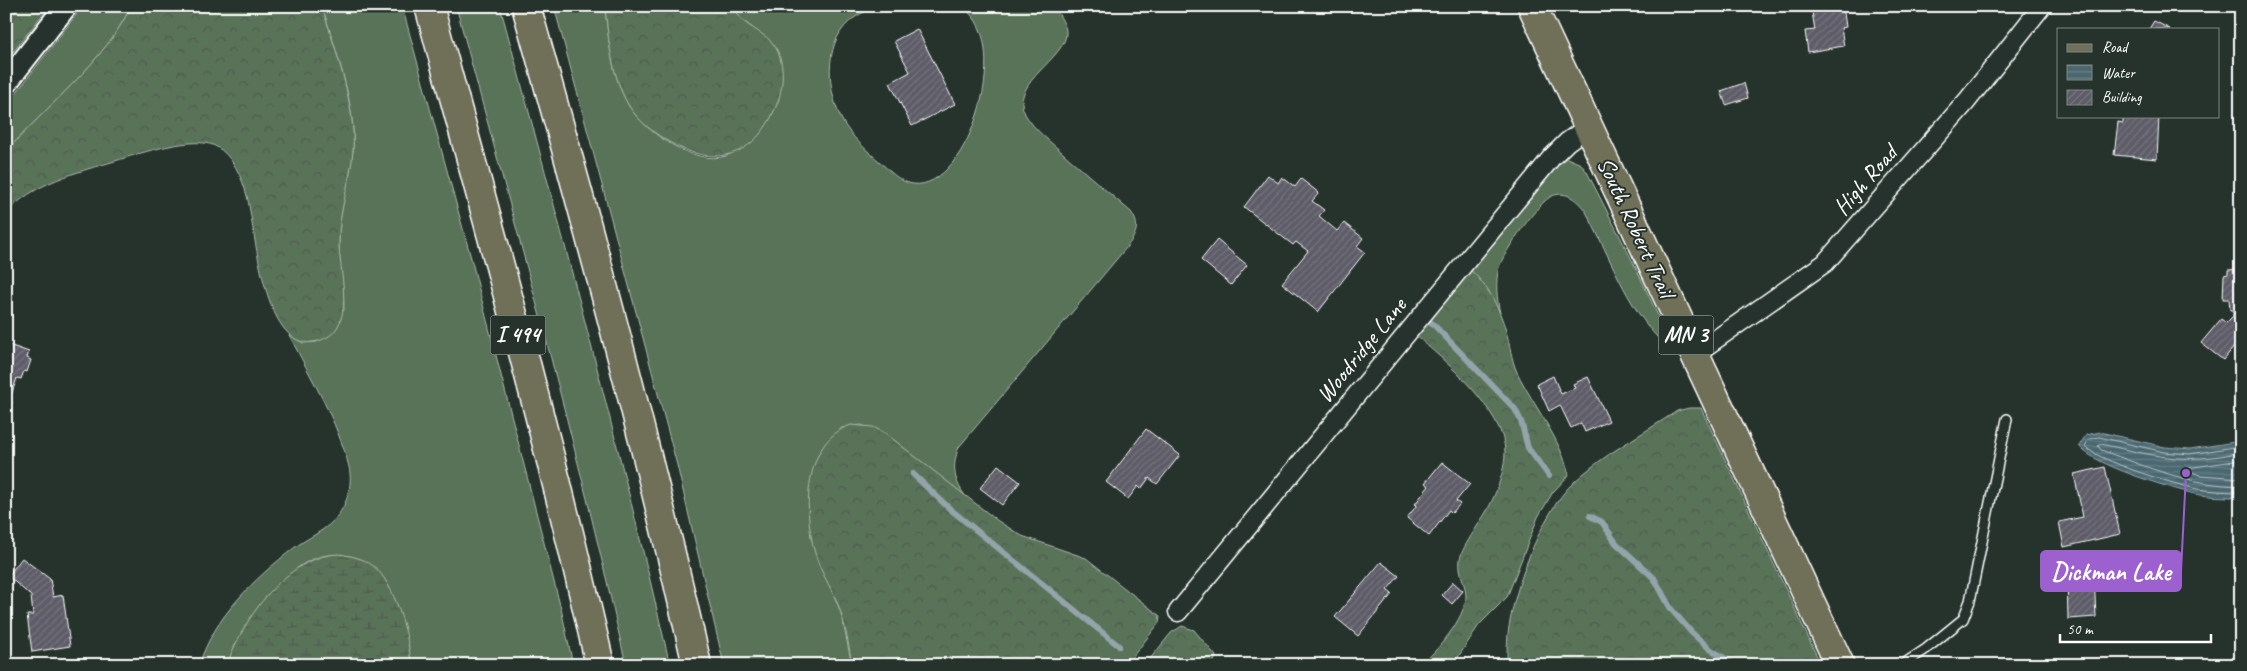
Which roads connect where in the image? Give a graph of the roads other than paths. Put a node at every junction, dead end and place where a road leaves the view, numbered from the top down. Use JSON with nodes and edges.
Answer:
{"nodes":[{"id":1,"x":66,"y":6,"type":"edge"},
{"id":2,"x":429,"y":6,"type":"edge"},
{"id":3,"x":526,"y":6,"type":"edge"},
{"id":4,"x":1532,"y":6,"type":"edge"},
{"id":5,"x":2042,"y":6,"type":"edge"},
{"id":6,"x":6,"y":83,"type":"edge"},
{"id":7,"x":1589,"y":126,"type":"junction"},
{"id":8,"x":1695,"y":354,"type":"junction"},
{"id":9,"x":2007,"y":419,"type":"dead end"},
{"id":10,"x":1178,"y":612,"type":"dead end"},
{"id":11,"x":600,"y":665,"type":"edge"},
{"id":12,"x":696,"y":665,"type":"edge"},
{"id":13,"x":1840,"y":665,"type":"edge"},
{"id":14,"x":1902,"y":665,"type":"edge"}],
"edges":[{"from":1,"to":6,"type":"street"},
{"from":2,"to":11,"type":"main road","number":"I 494"},
{"from":3,"to":12,"type":"main road"},
{"from":4,"to":7,"type":"main road","name":"South Robert Trail","number":"MN 3"},
{"from":5,"to":8,"type":"street","name":"High Road"},
{"from":7,"to":8,"type":"main road","name":"South Robert Trail","number":"MN 3"},
{"from":7,"to":10,"type":"street","name":"Woodridge Lane"},
{"from":8,"to":13,"type":"main road","name":"South Robert Trail","number":"MN 3"},
{"from":9,"to":14,"type":"lane"}]}
